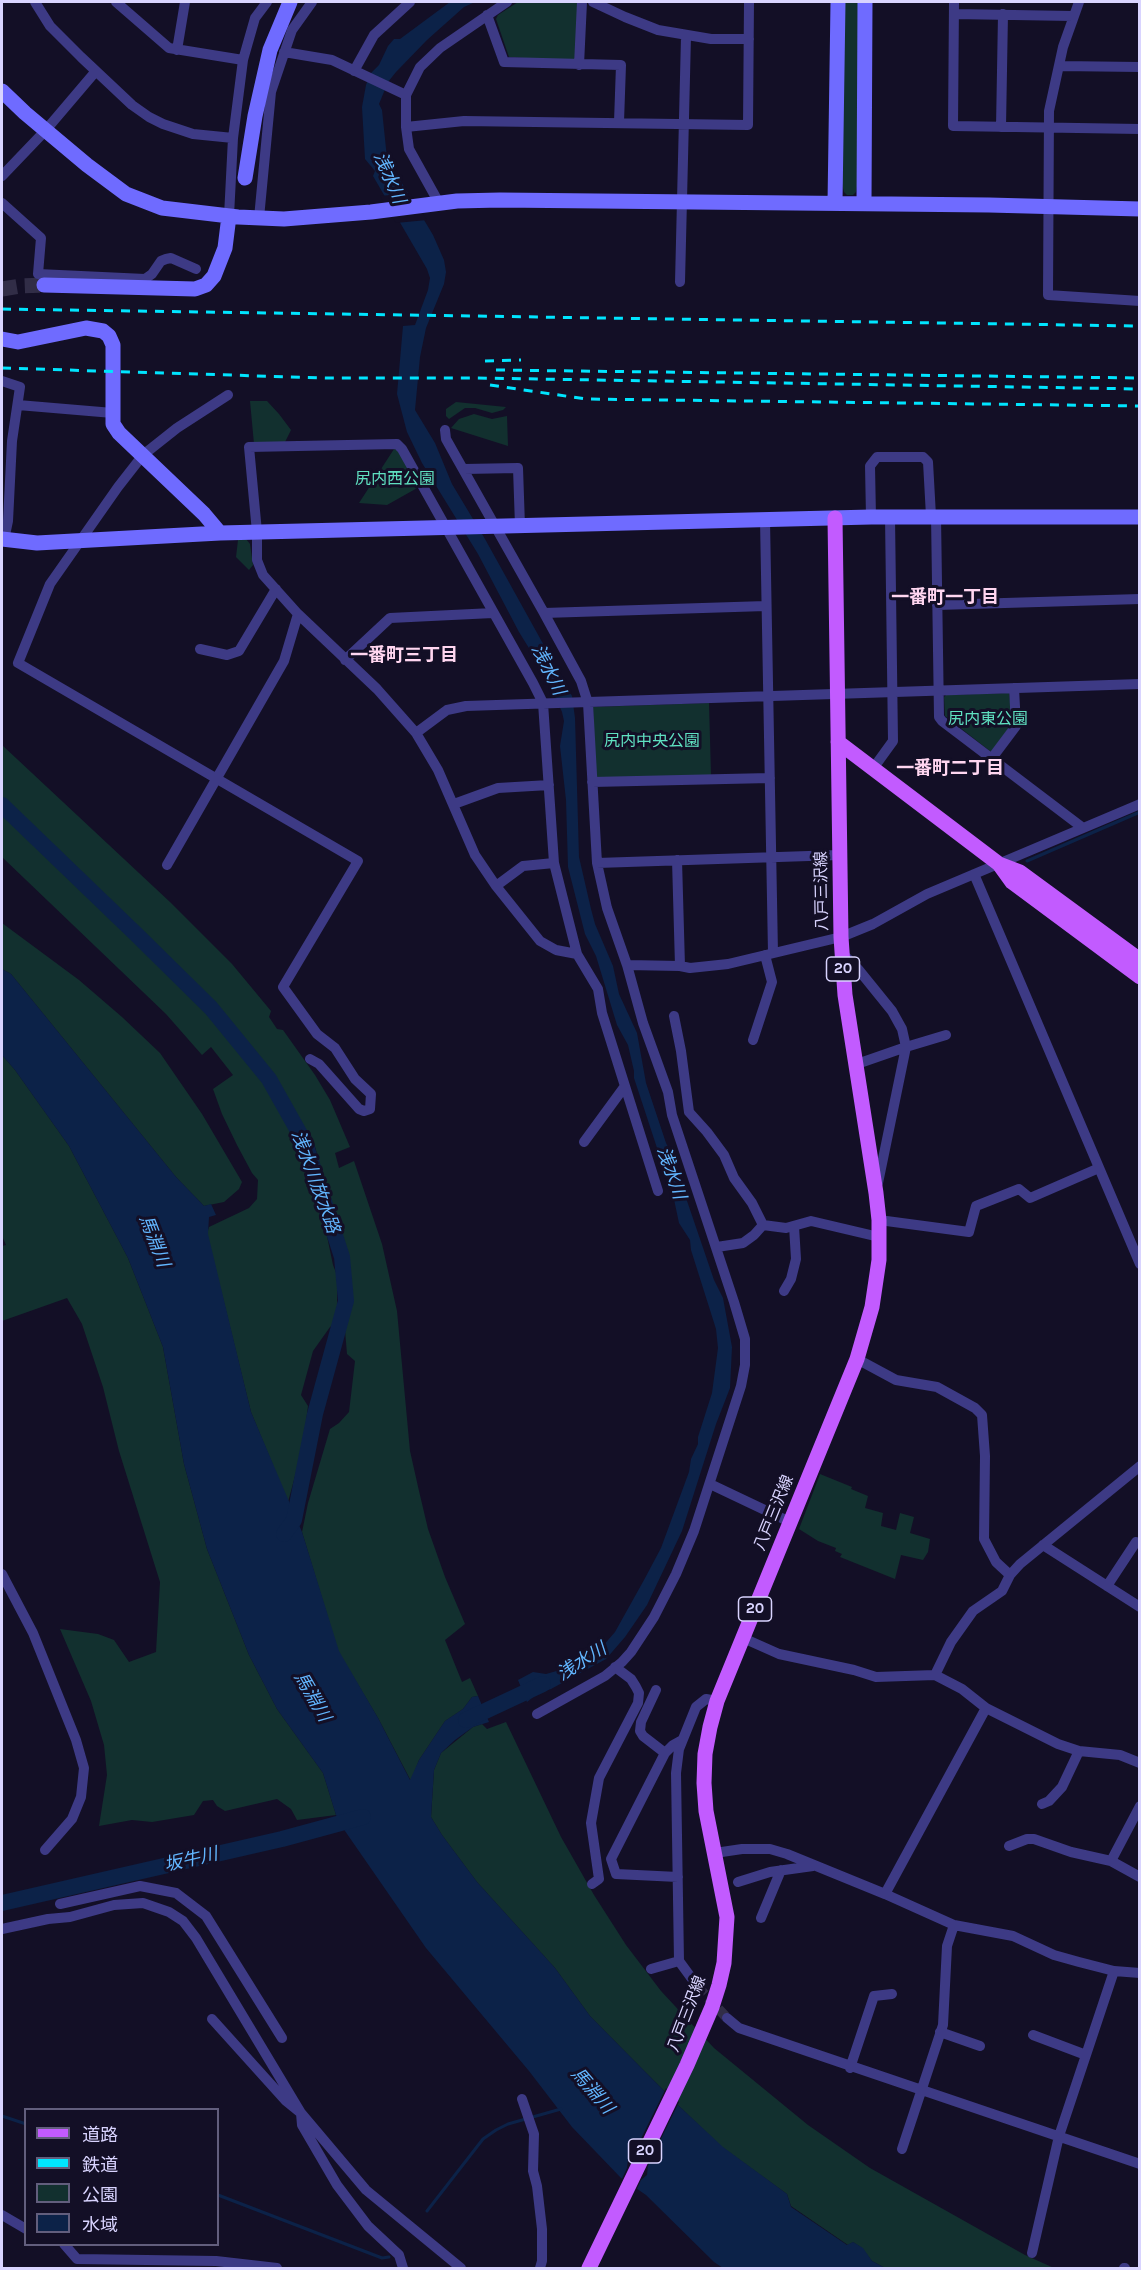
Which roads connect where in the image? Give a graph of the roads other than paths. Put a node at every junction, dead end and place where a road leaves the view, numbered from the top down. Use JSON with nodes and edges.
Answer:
{"nodes":[{"id":1,"x":34,"y":2,"type":"edge"},
{"id":2,"x":116,"y":2,"type":"edge"},
{"id":3,"x":185,"y":2,"type":"edge"},
{"id":4,"x":267,"y":2,"type":"edge"},
{"id":5,"x":290,"y":2,"type":"edge"},
{"id":6,"x":312,"y":2,"type":"edge"},
{"id":7,"x":410,"y":2,"type":"edge"},
{"id":8,"x":507,"y":2,"type":"edge"},
{"id":9,"x":582,"y":2,"type":"edge"},
{"id":10,"x":593,"y":2,"type":"edge"},
{"id":11,"x":749,"y":2,"type":"edge"},
{"id":12,"x":838,"y":2,"type":"edge"},
{"id":13,"x":865,"y":2,"type":"edge"},
{"id":14,"x":954,"y":2,"type":"edge"},
{"id":15,"x":1079,"y":2,"type":"edge"},
{"id":16,"x":954,"y":14,"type":"junction"},
{"id":17,"x":1003,"y":14,"type":"junction"},
{"id":18,"x":487,"y":15,"type":"junction"},
{"id":19,"x":1073,"y":16,"type":"junction"},
{"id":20,"x":686,"y":36,"type":"junction"},
{"id":21,"x":749,"y":39,"type":"junction"},
{"id":22,"x":177,"y":50,"type":"junction"},
{"id":23,"x":284,"y":52,"type":"junction"},
{"id":24,"x":243,"y":60,"type":"junction"},
{"id":25,"x":579,"y":65,"type":"junction"},
{"id":26,"x":1059,"y":66,"type":"junction"},
{"id":27,"x":1140,"y":67,"type":"edge"},
{"id":28,"x":96,"y":71,"type":"junction"},
{"id":29,"x":359,"y":73,"type":"junction"},
{"id":30,"x":2,"y":91,"type":"edge"},
{"id":31,"x":406,"y":95,"type":"junction"},
{"id":32,"x":619,"y":122,"type":"junction"},
{"id":33,"x":685,"y":123,"type":"junction"},
{"id":34,"x":406,"y":127,"type":"junction"},
{"id":35,"x":1001,"y":127,"type":"junction"},
{"id":36,"x":1049,"y":128,"type":"junction"},
{"id":37,"x":1140,"y":129,"type":"edge"},
{"id":38,"x":45,"y":131,"type":"junction"},
{"id":39,"x":233,"y":138,"type":"junction"},
{"id":40,"x":2,"y":176,"type":"edge"},
{"id":41,"x":245,"y":178,"type":"dead end"},
{"id":42,"x":682,"y":202,"type":"junction"},
{"id":43,"x":2,"y":203,"type":"edge"},
{"id":44,"x":439,"y":203,"type":"junction"},
{"id":45,"x":835,"y":203,"type":"junction"},
{"id":46,"x":864,"y":203,"type":"junction"},
{"id":47,"x":1048,"y":208,"type":"junction"},
{"id":48,"x":1140,"y":209,"type":"edge"},
{"id":49,"x":229,"y":216,"type":"junction"},
{"id":50,"x":259,"y":218,"type":"junction"},
{"id":51,"x":196,"y":269,"type":"dead end"},
{"id":52,"x":680,"y":282,"type":"dead end"},
{"id":53,"x":44,"y":285,"type":"tunnel mouth"},
{"id":54,"x":1140,"y":301,"type":"edge"},
{"id":55,"x":2,"y":339,"type":"edge"},
{"id":56,"x":2,"y":381,"type":"edge"},
{"id":57,"x":228,"y":395,"type":"dead end"},
{"id":58,"x":18,"y":405,"type":"junction"},
{"id":59,"x":113,"y":413,"type":"junction"},
{"id":60,"x":445,"y":430,"type":"dead end"},
{"id":61,"x":143,"y":455,"type":"junction"},
{"id":62,"x":464,"y":470,"type":"junction"},
{"id":63,"x":933,"y":516,"type":"junction"},
{"id":64,"x":871,"y":517,"type":"junction"},
{"id":65,"x":890,"y":517,"type":"junction"},
{"id":66,"x":1140,"y":517,"type":"edge"},
{"id":67,"x":835,"y":518,"type":"junction"},
{"id":68,"x":765,"y":520,"type":"junction"},
{"id":69,"x":520,"y":526,"type":"junction"},
{"id":70,"x":494,"y":527,"type":"junction"},
{"id":71,"x":450,"y":528,"type":"junction"},
{"id":72,"x":257,"y":532,"type":"junction"},
{"id":73,"x":220,"y":533,"type":"junction"},
{"id":74,"x":3,"y":539,"type":"edge"},
{"id":75,"x":79,"y":542,"type":"junction"},
{"id":76,"x":276,"y":589,"type":"junction"},
{"id":77,"x":1140,"y":599,"type":"edge"},
{"id":78,"x":937,"y":605,"type":"junction"},
{"id":79,"x":766,"y":606,"type":"junction"},
{"id":80,"x":493,"y":613,"type":"junction"},
{"id":81,"x":544,"y":613,"type":"junction"},
{"id":82,"x":298,"y":614,"type":"junction"},
{"id":83,"x":200,"y":649,"type":"dead end"},
{"id":84,"x":345,"y":660,"type":"junction"},
{"id":85,"x":1140,"y":684,"type":"edge"},
{"id":86,"x":1014,"y":688,"type":"junction"},
{"id":87,"x":938,"y":691,"type":"junction"},
{"id":88,"x":892,"y":693,"type":"junction"},
{"id":89,"x":837,"y":695,"type":"junction"},
{"id":90,"x":768,"y":698,"type":"junction"},
{"id":91,"x":588,"y":703,"type":"junction"},
{"id":92,"x":545,"y":704,"type":"junction"},
{"id":93,"x":416,"y":734,"type":"junction"},
{"id":94,"x":837,"y":742,"type":"junction"},
{"id":95,"x":992,"y":758,"type":"junction"},
{"id":96,"x":872,"y":770,"type":"junction"},
{"id":97,"x":218,"y":777,"type":"junction"},
{"id":98,"x":770,"y":778,"type":"junction"},
{"id":99,"x":592,"y":782,"type":"junction"},
{"id":100,"x":549,"y":785,"type":"junction"},
{"id":101,"x":453,"y":804,"type":"junction"},
{"id":102,"x":1140,"y":804,"type":"edge"},
{"id":103,"x":1083,"y":828,"type":"junction"},
{"id":104,"x":839,"y":855,"type":"junction"},
{"id":105,"x":771,"y":856,"type":"junction"},
{"id":106,"x":677,"y":860,"type":"junction"},
{"id":107,"x":554,"y":863,"type":"junction"},
{"id":108,"x":597,"y":863,"type":"junction"},
{"id":109,"x":999,"y":864,"type":"junction"},
{"id":110,"x":166,"y":865,"type":"dead end"},
{"id":111,"x":974,"y":874,"type":"junction"},
{"id":112,"x":496,"y":886,"type":"junction"},
{"id":113,"x":841,"y":936,"type":"junction"},
{"id":114,"x":842,"y":953,"type":"junction"},
{"id":115,"x":578,"y":954,"type":"junction"},
{"id":116,"x":769,"y":954,"type":"junction"},
{"id":117,"x":1140,"y":960,"type":"edge"},
{"id":118,"x":627,"y":965,"type":"junction"},
{"id":119,"x":680,"y":966,"type":"junction"},
{"id":120,"x":1140,"y":977,"type":"edge"},
{"id":121,"x":674,"y":1016,"type":"dead end"},
{"id":122,"x":946,"y":1035,"type":"dead end"},
{"id":123,"x":753,"y":1040,"type":"dead end"},
{"id":124,"x":906,"y":1047,"type":"junction"},
{"id":125,"x":310,"y":1059,"type":"dead end"},
{"id":126,"x":857,"y":1064,"type":"junction"},
{"id":127,"x":625,"y":1086,"type":"junction"},
{"id":128,"x":584,"y":1142,"type":"dead end"},
{"id":129,"x":1099,"y":1168,"type":"junction"},
{"id":130,"x":658,"y":1191,"type":"dead end"},
{"id":131,"x":876,"y":1193,"type":"junction"},
{"id":132,"x":879,"y":1220,"type":"junction"},
{"id":133,"x":763,"y":1225,"type":"junction"},
{"id":134,"x":795,"y":1226,"type":"junction"},
{"id":135,"x":879,"y":1237,"type":"junction"},
{"id":136,"x":717,"y":1247,"type":"junction"},
{"id":137,"x":1139,"y":1260,"type":"edge"},
{"id":138,"x":784,"y":1291,"type":"dead end"},
{"id":139,"x":857,"y":1359,"type":"junction"},
{"id":140,"x":1140,"y":1466,"type":"edge"},
{"id":141,"x":710,"y":1484,"type":"junction"},
{"id":142,"x":790,"y":1522,"type":"junction"},
{"id":143,"x":1136,"y":1542,"type":"dead end"},
{"id":144,"x":1043,"y":1545,"type":"junction"},
{"id":145,"x":2,"y":1574,"type":"edge"},
{"id":146,"x":1010,"y":1575,"type":"junction"},
{"id":147,"x":1107,"y":1586,"type":"junction"},
{"id":148,"x":1140,"y":1607,"type":"edge"},
{"id":149,"x":743,"y":1638,"type":"junction"},
{"id":150,"x":615,"y":1667,"type":"junction"},
{"id":151,"x":935,"y":1675,"type":"junction"},
{"id":152,"x":656,"y":1690,"type":"dead end"},
{"id":153,"x":717,"y":1701,"type":"junction"},
{"id":154,"x":986,"y":1708,"type":"junction"},
{"id":155,"x":537,"y":1714,"type":"dead end"},
{"id":156,"x":682,"y":1740,"type":"junction"},
{"id":157,"x":1079,"y":1751,"type":"junction"},
{"id":158,"x":665,"y":1753,"type":"junction"},
{"id":159,"x":1140,"y":1763,"type":"edge"},
{"id":160,"x":1042,"y":1804,"type":"dead end"},
{"id":161,"x":1140,"y":1806,"type":"edge"},
{"id":162,"x":1009,"y":1846,"type":"dead end"},
{"id":163,"x":45,"y":1850,"type":"dead end"},
{"id":164,"x":715,"y":1853,"type":"junction"},
{"id":165,"x":1111,"y":1861,"type":"junction"},
{"id":166,"x":816,"y":1866,"type":"junction"},
{"id":167,"x":781,"y":1870,"type":"junction"},
{"id":168,"x":678,"y":1877,"type":"junction"},
{"id":169,"x":1140,"y":1877,"type":"edge"},
{"id":170,"x":738,"y":1882,"type":"dead end"},
{"id":171,"x":592,"y":1884,"type":"dead end"},
{"id":172,"x":885,"y":1894,"type":"junction"},
{"id":173,"x":60,"y":1904,"type":"dead end"},
{"id":174,"x":760,"y":1918,"type":"dead end"},
{"id":175,"x":954,"y":1925,"type":"junction"},
{"id":176,"x":2,"y":1929,"type":"edge"},
{"id":177,"x":679,"y":1961,"type":"junction"},
{"id":178,"x":651,"y":1969,"type":"dead end"},
{"id":179,"x":1114,"y":1971,"type":"junction"},
{"id":180,"x":1140,"y":1973,"type":"edge"},
{"id":181,"x":698,"y":1988,"type":"tunnel mouth"},
{"id":182,"x":892,"y":1994,"type":"dead end"},
{"id":183,"x":727,"y":2018,"type":"tunnel mouth"},
{"id":184,"x":212,"y":2019,"type":"dead end"},
{"id":185,"x":940,"y":2032,"type":"junction"},
{"id":186,"x":1033,"y":2035,"type":"dead end"},
{"id":187,"x":282,"y":2038,"type":"dead end"},
{"id":188,"x":980,"y":2046,"type":"dead end"},
{"id":189,"x":1086,"y":2055,"type":"junction"},
{"id":190,"x":850,"y":2067,"type":"junction"},
{"id":191,"x":922,"y":2091,"type":"junction"},
{"id":192,"x":522,"y":2099,"type":"dead end"},
{"id":193,"x":301,"y":2113,"type":"junction"},
{"id":194,"x":1059,"y":2136,"type":"junction"},
{"id":195,"x":902,"y":2149,"type":"dead end"},
{"id":196,"x":1140,"y":2164,"type":"edge"},
{"id":197,"x":2,"y":2215,"type":"edge"},
{"id":198,"x":24,"y":2228,"type":"edge"},
{"id":199,"x":66,"y":2246,"type":"edge"},
{"id":200,"x":1032,"y":2253,"type":"dead end"},
{"id":201,"x":277,"y":2268,"type":"edge"},
{"id":202,"x":403,"y":2268,"type":"edge"},
{"id":203,"x":461,"y":2268,"type":"edge"},
{"id":204,"x":540,"y":2268,"type":"edge"},
{"id":205,"x":589,"y":2268,"type":"edge"}],
"edges":[{"from":1,"to":28,"type":"street"},
{"from":2,"to":22,"type":"street"},
{"from":3,"to":22,"type":"street"},
{"from":4,"to":24,"type":"street"},
{"from":5,"to":41,"type":"street"},
{"from":6,"to":23,"type":"street"},
{"from":7,"to":29,"type":"street"},
{"from":8,"to":18,"type":"street"},
{"from":9,"to":25,"type":"street"},
{"from":10,"to":20,"type":"street"},
{"from":11,"to":21,"type":"street"},
{"from":12,"to":45,"type":"street"},
{"from":13,"to":46,"type":"street"},
{"from":14,"to":16,"type":"street"},
{"from":15,"to":19,"type":"street"},
{"from":16,"to":17,"type":"street"},
{"from":16,"to":35,"type":"street"},
{"from":17,"to":19,"type":"street"},
{"from":17,"to":35,"type":"street"},
{"from":18,"to":25,"type":"street"},
{"from":18,"to":31,"type":"street"},
{"from":19,"to":26,"type":"street"},
{"from":20,"to":21,"type":"street"},
{"from":20,"to":33,"type":"street"},
{"from":21,"to":33,"type":"street"},
{"from":22,"to":24,"type":"street"},
{"from":23,"to":29,"type":"street"},
{"from":23,"to":50,"type":"street"},
{"from":24,"to":39,"type":"street"},
{"from":25,"to":32,"type":"street"},
{"from":26,"to":27,"type":"street"},
{"from":26,"to":36,"type":"street"},
{"from":28,"to":38,"type":"street"},
{"from":28,"to":39,"type":"street"},
{"from":29,"to":31,"type":"street"},
{"from":30,"to":38,"type":"street"},
{"from":31,"to":34,"type":"street"},
{"from":32,"to":33,"type":"street"},
{"from":32,"to":34,"type":"street"},
{"from":33,"to":42,"type":"street"},
{"from":34,"to":44,"type":"street"},
{"from":35,"to":36,"type":"street"},
{"from":36,"to":37,"type":"street"},
{"from":36,"to":47,"type":"street"},
{"from":38,"to":40,"type":"street"},
{"from":38,"to":49,"type":"street"},
{"from":39,"to":49,"type":"street"},
{"from":42,"to":44,"type":"street"},
{"from":42,"to":45,"type":"street"},
{"from":42,"to":52,"type":"street"},
{"from":43,"to":51,"type":"street"},
{"from":44,"to":50,"type":"street"},
{"from":45,"to":46,"type":"street"},
{"from":46,"to":47,"type":"street"},
{"from":47,"to":48,"type":"street"},
{"from":47,"to":54,"type":"street"},
{"from":49,"to":50,"type":"street"},
{"from":49,"to":53,"type":"street"},
{"from":55,"to":59,"type":"street"},
{"from":56,"to":58,"type":"street"},
{"from":57,"to":61,"type":"street"},
{"from":58,"to":59,"type":"street"},
{"from":58,"to":74,"type":"street"},
{"from":59,"to":61,"type":"street"},
{"from":60,"to":62,"type":"street"},
{"from":61,"to":73,"type":"street"},
{"from":61,"to":75,"type":"street"},
{"from":62,"to":69,"type":"street"},
{"from":62,"to":70,"type":"street"},
{"from":63,"to":64,"type":"street"},
{"from":63,"to":65,"type":"street"},
{"from":63,"to":66,"type":"street"},
{"from":63,"to":78,"type":"street"},
{"from":64,"to":65,"type":"street"},
{"from":64,"to":67,"type":"street"},
{"from":65,"to":88,"type":"street"},
{"from":67,"to":68,"type":"street"},
{"from":67,"to":89,"type":"main road","name":"八戸三沢線","number":"20"},
{"from":68,"to":69,"type":"street"},
{"from":68,"to":79,"type":"street"},
{"from":69,"to":70,"type":"street"},
{"from":70,"to":71,"type":"street"},
{"from":70,"to":81,"type":"street"},
{"from":71,"to":72,"type":"street"},
{"from":71,"to":72,"type":"street"},
{"from":71,"to":80,"type":"street"},
{"from":72,"to":73,"type":"street"},
{"from":72,"to":76,"type":"street"},
{"from":73,"to":75,"type":"street"},
{"from":74,"to":75,"type":"street"},
{"from":75,"to":97,"type":"street"},
{"from":76,"to":82,"type":"street"},
{"from":76,"to":83,"type":"street"},
{"from":77,"to":78,"type":"street"},
{"from":78,"to":87,"type":"street"},
{"from":79,"to":81,"type":"street"},
{"from":79,"to":90,"type":"street"},
{"from":80,"to":84,"type":"street"},
{"from":80,"to":92,"type":"street"},
{"from":81,"to":91,"type":"street"},
{"from":82,"to":84,"type":"street"},
{"from":82,"to":97,"type":"street"},
{"from":84,"to":93,"type":"street"},
{"from":85,"to":86,"type":"street"},
{"from":86,"to":87,"type":"street"},
{"from":86,"to":95,"type":"street"},
{"from":87,"to":88,"type":"street"},
{"from":87,"to":95,"type":"street"},
{"from":88,"to":89,"type":"street"},
{"from":88,"to":96,"type":"street"},
{"from":89,"to":90,"type":"street"},
{"from":89,"to":94,"type":"main road","name":"八戸三沢線","number":"20"},
{"from":90,"to":91,"type":"street"},
{"from":90,"to":98,"type":"street"},
{"from":91,"to":92,"type":"street"},
{"from":91,"to":99,"type":"street"},
{"from":92,"to":93,"type":"street"},
{"from":92,"to":100,"type":"street"},
{"from":93,"to":101,"type":"street"},
{"from":94,"to":96,"type":"main road"},
{"from":94,"to":104,"type":"main road","name":"八戸三沢線","number":"20"},
{"from":95,"to":103,"type":"street"},
{"from":96,"to":109,"type":"main road"},
{"from":97,"to":110,"type":"street"},
{"from":97,"to":125,"type":"street"},
{"from":98,"to":99,"type":"street"},
{"from":98,"to":105,"type":"street"},
{"from":99,"to":108,"type":"street"},
{"from":100,"to":101,"type":"street"},
{"from":100,"to":107,"type":"street"},
{"from":101,"to":112,"type":"street"},
{"from":102,"to":103,"type":"street"},
{"from":103,"to":109,"type":"street"},
{"from":104,"to":105,"type":"street"},
{"from":104,"to":113,"type":"main road","name":"八戸三沢線","number":"20"},
{"from":105,"to":106,"type":"street"},
{"from":105,"to":116,"type":"street"},
{"from":106,"to":108,"type":"street"},
{"from":106,"to":119,"type":"street"},
{"from":107,"to":112,"type":"street"},
{"from":107,"to":115,"type":"street"},
{"from":108,"to":118,"type":"street"},
{"from":109,"to":111,"type":"street"},
{"from":109,"to":117,"type":"main road"},
{"from":109,"to":120,"type":"main road"},
{"from":111,"to":113,"type":"street"},
{"from":111,"to":129,"type":"street"},
{"from":112,"to":115,"type":"street"},
{"from":113,"to":114,"type":"main road","name":"八戸三沢線","number":"20"},
{"from":113,"to":116,"type":"street"},
{"from":114,"to":124,"type":"street"},
{"from":114,"to":126,"type":"main road","name":"八戸三沢線","number":"20"},
{"from":115,"to":127,"type":"street"},
{"from":116,"to":119,"type":"street"},
{"from":116,"to":123,"type":"street"},
{"from":118,"to":119,"type":"street"},
{"from":118,"to":136,"type":"street"},
{"from":121,"to":133,"type":"street"},
{"from":122,"to":124,"type":"street"},
{"from":124,"to":126,"type":"street"},
{"from":124,"to":131,"type":"street"},
{"from":126,"to":131,"type":"main road","name":"八戸三沢線","number":"20"},
{"from":127,"to":128,"type":"street"},
{"from":127,"to":130,"type":"street"},
{"from":129,"to":132,"type":"street"},
{"from":129,"to":137,"type":"street"},
{"from":131,"to":132,"type":"main road","name":"八戸三沢線","number":"20"},
{"from":132,"to":135,"type":"main road","name":"八戸三沢線","number":"20"},
{"from":133,"to":134,"type":"street"},
{"from":133,"to":136,"type":"street"},
{"from":134,"to":135,"type":"street"},
{"from":134,"to":138,"type":"street"},
{"from":135,"to":139,"type":"main road","name":"八戸三沢線","number":"20"},
{"from":136,"to":141,"type":"street"},
{"from":139,"to":142,"type":"main road","name":"八戸三沢線","number":"20"},
{"from":139,"to":146,"type":"street"},
{"from":140,"to":144,"type":"street"},
{"from":141,"to":142,"type":"street"},
{"from":141,"to":150,"type":"street"},
{"from":142,"to":149,"type":"main road","name":"八戸三沢線","number":"20"},
{"from":143,"to":147,"type":"street"},
{"from":144,"to":146,"type":"street"},
{"from":144,"to":147,"type":"street"},
{"from":145,"to":163,"type":"street"},
{"from":146,"to":151,"type":"street"},
{"from":147,"to":148,"type":"street"},
{"from":149,"to":151,"type":"street"},
{"from":149,"to":153,"type":"main road","name":"八戸三沢線","number":"20"},
{"from":150,"to":155,"type":"street"},
{"from":150,"to":171,"type":"street"},
{"from":151,"to":154,"type":"street"},
{"from":152,"to":158,"type":"street"},
{"from":153,"to":156,"type":"street"},
{"from":153,"to":164,"type":"main road","name":"八戸三沢線","number":"20"},
{"from":154,"to":157,"type":"street"},
{"from":154,"to":172,"type":"street"},
{"from":156,"to":158,"type":"street"},
{"from":156,"to":168,"type":"street"},
{"from":157,"to":159,"type":"street"},
{"from":157,"to":160,"type":"street"},
{"from":158,"to":168,"type":"street"},
{"from":161,"to":165,"type":"street"},
{"from":162,"to":165,"type":"street"},
{"from":164,"to":166,"type":"street"},
{"from":164,"to":205,"type":"main road","name":"八戸三沢線","number":"20"},
{"from":165,"to":169,"type":"street"},
{"from":166,"to":167,"type":"street"},
{"from":166,"to":172,"type":"street"},
{"from":167,"to":170,"type":"street"},
{"from":167,"to":174,"type":"street"},
{"from":168,"to":177,"type":"street"},
{"from":172,"to":175,"type":"street"},
{"from":173,"to":187,"type":"street"},
{"from":175,"to":179,"type":"street"},
{"from":175,"to":185,"type":"street"},
{"from":176,"to":193,"type":"street"},
{"from":177,"to":178,"type":"street"},
{"from":177,"to":181,"type":"street"},
{"from":179,"to":180,"type":"street"},
{"from":179,"to":189,"type":"street"},
{"from":182,"to":190,"type":"street"},
{"from":183,"to":190,"type":"street"},
{"from":184,"to":193,"type":"street"},
{"from":185,"to":188,"type":"street"},
{"from":185,"to":191,"type":"street"},
{"from":186,"to":189,"type":"street"},
{"from":189,"to":194,"type":"street"},
{"from":190,"to":191,"type":"street"},
{"from":191,"to":194,"type":"street"},
{"from":191,"to":195,"type":"street"},
{"from":192,"to":204,"type":"street"},
{"from":193,"to":202,"type":"street"},
{"from":193,"to":203,"type":"street"},
{"from":194,"to":196,"type":"street"},
{"from":194,"to":200,"type":"street"},
{"from":197,"to":198,"type":"street"},
{"from":199,"to":201,"type":"street"}]}
